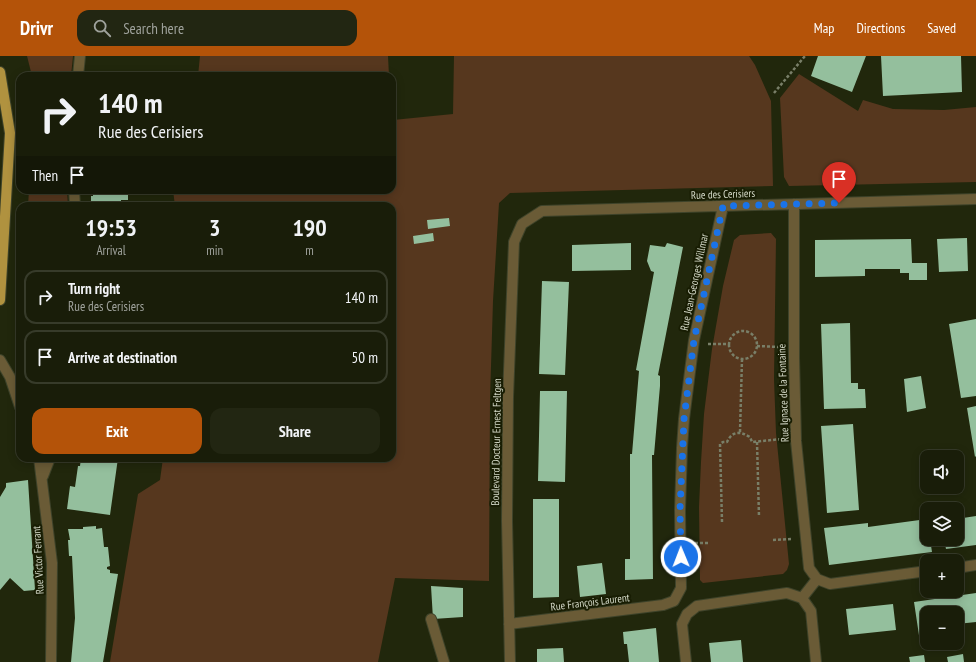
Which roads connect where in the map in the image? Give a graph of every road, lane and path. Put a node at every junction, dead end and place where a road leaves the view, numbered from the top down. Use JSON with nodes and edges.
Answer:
{"nodes":[{"id":1,"x":80,"y":56,"type":"edge"},
{"id":2,"x":804,"y":56,"type":"edge"},
{"id":3,"x":0,"y":72,"type":"edge"},
{"id":4,"x":78,"y":72,"type":"edge"},
{"id":5,"x":774,"y":93,"type":"dead end"},
{"id":6,"x":976,"y":199,"type":"edge"},
{"id":7,"x":794,"y":204,"type":"junction"},
{"id":8,"x":723,"y":206,"type":"junction"},
{"id":9,"x":522,"y":224,"type":"joint"},
{"id":10,"x":0,"y":300,"type":"edge"},
{"id":11,"x":708,"y":344,"type":"dead end"},
{"id":12,"x":729,"y":344,"type":"junction"},
{"id":13,"x":757,"y":346,"type":"junction"},
{"id":14,"x":779,"y":346,"type":"dead end"},
{"id":15,"x":742,"y":359,"type":"junction"},
{"id":16,"x":0,"y":360,"type":"edge"},
{"id":17,"x":16,"y":395,"type":"edge"},
{"id":18,"x":740,"y":432,"type":"junction"},
{"id":19,"x":782,"y":440,"type":"dead end"},
{"id":20,"x":757,"y":442,"type":"junction"},
{"id":21,"x":40,"y":462,"type":"edge"},
{"id":22,"x":48,"y":462,"type":"edge"},
{"id":23,"x":42,"y":476,"type":"junction"},
{"id":24,"x":759,"y":517,"type":"dead end"},
{"id":25,"x":722,"y":522,"type":"dead end"},
{"id":26,"x":792,"y":538,"type":"dead end"},
{"id":27,"x":772,"y":540,"type":"dead end"},
{"id":28,"x":710,"y":542,"type":"dead end"},
{"id":29,"x":695,"y":543,"type":"dead end"},
{"id":30,"x":976,"y":565,"type":"edge"},
{"id":31,"x":964,"y":567,"type":"edge"},
{"id":32,"x":920,"y":572,"type":"edge"},
{"id":33,"x":817,"y":579,"type":"junction"},
{"id":34,"x":802,"y":598,"type":"junction"},
{"id":35,"x":674,"y":601,"type":"junction"},
{"id":36,"x":687,"y":614,"type":"junction"},
{"id":37,"x":431,"y":619,"type":"dead end"},
{"id":38,"x":509,"y":624,"type":"junction"},
{"id":39,"x":51,"y":662,"type":"edge"},
{"id":40,"x":444,"y":662,"type":"edge"},
{"id":41,"x":510,"y":662,"type":"edge"},
{"id":42,"x":686,"y":662,"type":"edge"},
{"id":43,"x":816,"y":662,"type":"edge"}],
"edges":[{"from":1,"to":4,"type":"street"},
{"from":2,"to":5,"type":"path"},
{"from":3,"to":10,"type":"main road"},
{"from":6,"to":7,"type":"street","name":"Rue des Cerisiers"},
{"from":7,"to":8,"type":"street","name":"Rue des Cerisiers"},
{"from":7,"to":33,"type":"street","name":"Rue Ignace de la Fontaine"},
{"from":8,"to":9,"type":"street","name":"Rue des Cerisiers"},
{"from":8,"to":35,"type":"street","name":"Rue Jean-Georges Willmar"},
{"from":9,"to":38,"type":"street","name":"Boulevard Docteur Ernest Feltgen"},
{"from":11,"to":12,"type":"path"},
{"from":12,"to":13,"type":"path"},
{"from":12,"to":15,"type":"path"},
{"from":13,"to":14,"type":"path"},
{"from":13,"to":15,"type":"path"},
{"from":15,"to":18,"type":"path"},
{"from":16,"to":17,"type":"street"},
{"from":18,"to":20,"type":"path"},
{"from":18,"to":25,"type":"path"},
{"from":19,"to":20,"type":"path"},
{"from":20,"to":24,"type":"path"},
{"from":21,"to":23,"type":"street","name":"Rue Victor Ferrant"},
{"from":22,"to":23,"type":"street"},
{"from":23,"to":39,"type":"street","name":"Rue Victor Ferrant"},
{"from":26,"to":27,"type":"path"},
{"from":28,"to":29,"type":"path"},
{"from":30,"to":31,"type":"street"},
{"from":32,"to":33,"type":"street"},
{"from":33,"to":34,"type":"street"},
{"from":34,"to":36,"type":"street"},
{"from":34,"to":43,"type":"street"},
{"from":35,"to":36,"type":"street"},
{"from":35,"to":38,"type":"street","name":"Rue François Laurent"},
{"from":36,"to":42,"type":"street"},
{"from":37,"to":40,"type":"street"},
{"from":38,"to":41,"type":"street","name":"Boulevard Docteur Ernest Feltgen"}]}
